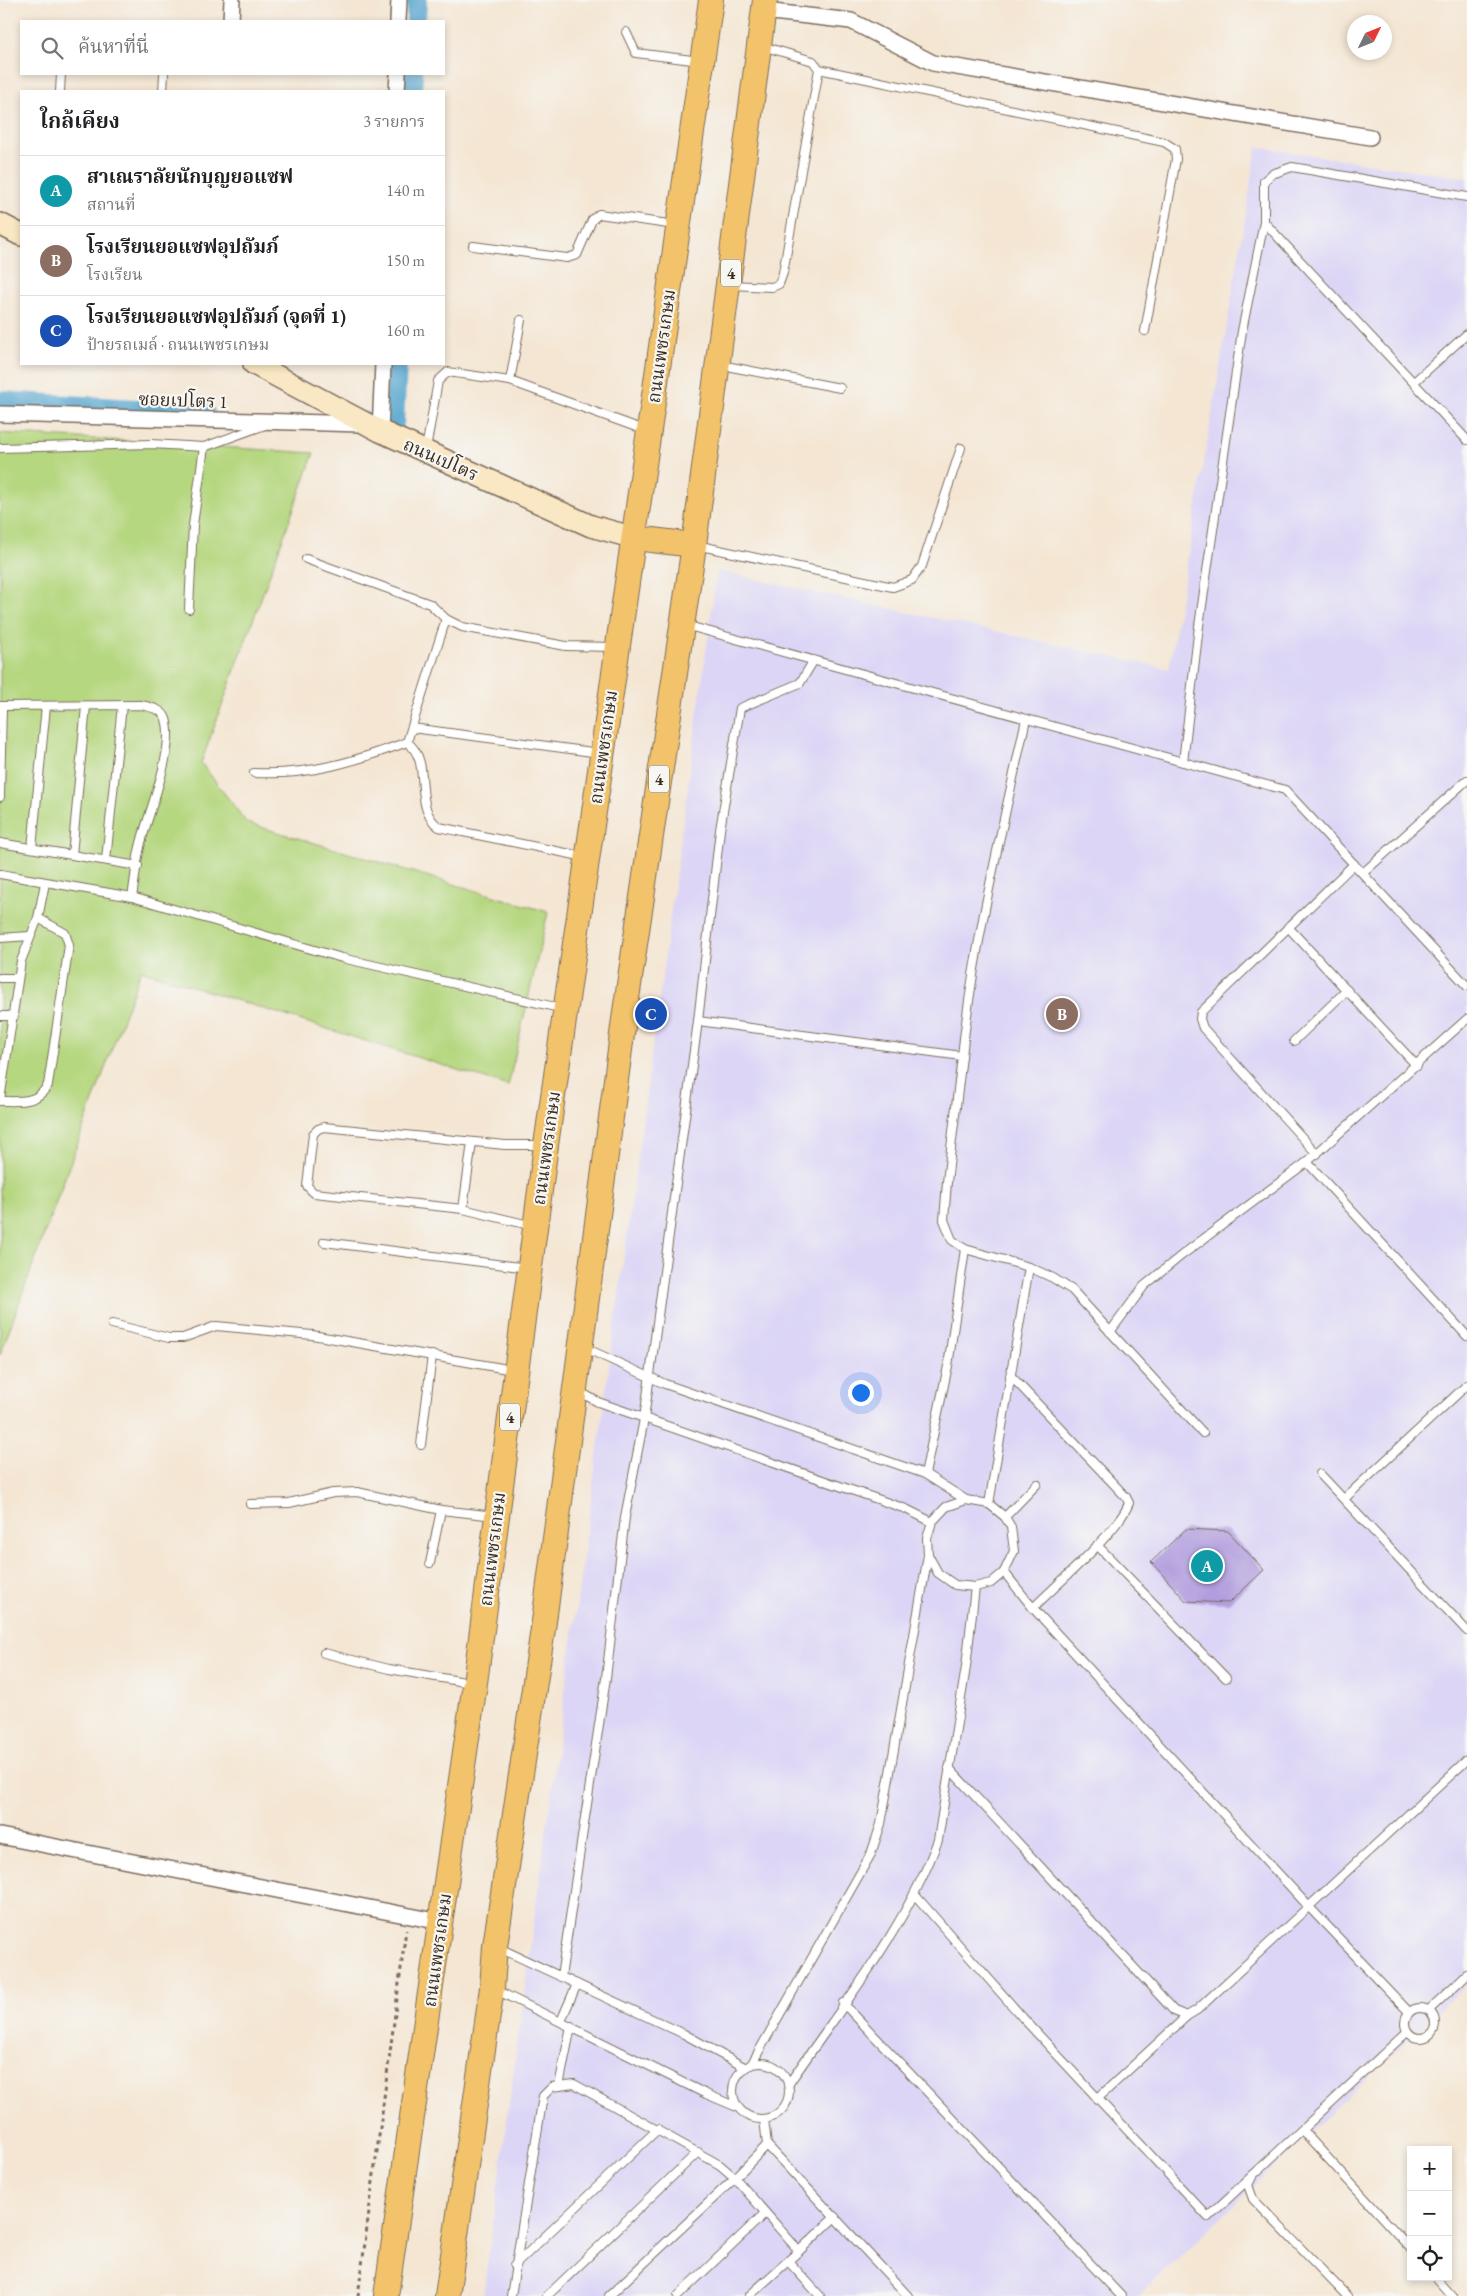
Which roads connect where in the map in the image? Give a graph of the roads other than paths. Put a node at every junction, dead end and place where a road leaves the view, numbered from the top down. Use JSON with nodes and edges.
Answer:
{"nodes":[{"id":1,"x":232,"y":0,"type":"edge"},
{"id":2,"x":399,"y":0,"type":"edge"},
{"id":3,"x":711,"y":0,"type":"edge"},
{"id":4,"x":765,"y":5,"type":"edge"},
{"id":5,"x":231,"y":20,"type":"edge"},
{"id":6,"x":398,"y":20,"type":"edge"},
{"id":7,"x":626,"y":32,"type":"dead end"},
{"id":8,"x":760,"y":45,"type":"junction"},
{"id":9,"x":702,"y":61,"type":"junction"},
{"id":10,"x":819,"y":69,"type":"junction"},
{"id":11,"x":61,"y":75,"type":"edge"},
{"id":12,"x":164,"y":75,"type":"edge"},
{"id":13,"x":398,"y":75,"type":"edge"},
{"id":14,"x":60,"y":90,"type":"edge"},
{"id":15,"x":163,"y":90,"type":"edge"},
{"id":16,"x":397,"y":90,"type":"edge"},
{"id":17,"x":1370,"y":138,"type":"dead end"},
{"id":18,"x":1467,"y":197,"type":"edge"},
{"id":19,"x":1264,"y":222,"type":"junction"},
{"id":20,"x":0,"y":224,"type":"edge"},
{"id":21,"x":678,"y":225,"type":"junction"},
{"id":22,"x":20,"y":234,"type":"edge"},
{"id":23,"x":473,"y":246,"type":"dead end"},
{"id":24,"x":730,"y":285,"type":"junction"},
{"id":25,"x":521,"y":320,"type":"dead end"},
{"id":26,"x":1145,"y":331,"type":"dead end"},
{"id":27,"x":1467,"y":334,"type":"edge"},
{"id":28,"x":256,"y":365,"type":"edge"},
{"id":29,"x":383,"y":365,"type":"edge"},
{"id":30,"x":719,"y":365,"type":"junction"},
{"id":31,"x":510,"y":382,"type":"junction"},
{"id":32,"x":1414,"y":382,"type":"junction"},
{"id":33,"x":840,"y":388,"type":"dead end"},
{"id":34,"x":0,"y":414,"type":"edge"},
{"id":35,"x":278,"y":421,"type":"junction"},
{"id":36,"x":365,"y":424,"type":"junction"},
{"id":37,"x":648,"y":432,"type":"junction"},
{"id":38,"x":1467,"y":440,"type":"edge"},
{"id":39,"x":204,"y":447,"type":"junction"},
{"id":40,"x":0,"y":448,"type":"edge"},
{"id":41,"x":961,"y":448,"type":"dead end"},
{"id":42,"x":425,"y":452,"type":"junction"},
{"id":43,"x":635,"y":538,"type":"junction"},
{"id":44,"x":694,"y":545,"type":"junction"},
{"id":45,"x":306,"y":559,"type":"dead end"},
{"id":46,"x":189,"y":609,"type":"dead end"},
{"id":47,"x":446,"y":619,"type":"junction"},
{"id":48,"x":682,"y":624,"type":"junction"},
{"id":49,"x":618,"y":647,"type":"junction"},
{"id":50,"x":814,"y":660,"type":"junction"},
{"id":51,"x":1,"y":706,"type":"edge"},
{"id":52,"x":46,"y":706,"type":"junction"},
{"id":53,"x":86,"y":706,"type":"junction"},
{"id":54,"x":122,"y":706,"type":"junction"},
{"id":55,"x":1026,"y":719,"type":"junction"},
{"id":56,"x":412,"y":728,"type":"junction"},
{"id":57,"x":407,"y":742,"type":"junction"},
{"id":58,"x":602,"y":753,"type":"junction"},
{"id":59,"x":1183,"y":762,"type":"junction"},
{"id":60,"x":254,"y":773,"type":"dead end"},
{"id":61,"x":1467,"y":780,"type":"edge"},
{"id":62,"x":0,"y":797,"type":"edge"},
{"id":63,"x":0,"y":843,"type":"edge"},
{"id":64,"x":32,"y":848,"type":"junction"},
{"id":65,"x":72,"y":855,"type":"junction"},
{"id":66,"x":587,"y":858,"type":"junction"},
{"id":67,"x":106,"y":860,"type":"junction"},
{"id":68,"x":1354,"y":864,"type":"junction"},
{"id":69,"x":138,"y":866,"type":"junction"},
{"id":70,"x":1363,"y":873,"type":"junction"},
{"id":71,"x":0,"y":874,"type":"edge"},
{"id":72,"x":45,"y":883,"type":"junction"},
{"id":73,"x":132,"y":897,"type":"junction"},
{"id":74,"x":38,"y":918,"type":"junction"},
{"id":75,"x":1288,"y":927,"type":"junction"},
{"id":76,"x":30,"y":936,"type":"junction"},
{"id":77,"x":0,"y":938,"type":"edge"},
{"id":78,"x":0,"y":978,"type":"edge"},
{"id":79,"x":17,"y":978,"type":"junction"},
{"id":80,"x":1467,"y":986,"type":"edge"},
{"id":81,"x":1347,"y":990,"type":"junction"},
{"id":82,"x":566,"y":1009,"type":"junction"},
{"id":83,"x":0,"y":1016,"type":"edge"},
{"id":84,"x":14,"y":1016,"type":"junction"},
{"id":85,"x":1467,"y":1018,"type":"edge"},
{"id":86,"x":698,"y":1021,"type":"junction"},
{"id":87,"x":1294,"y":1040,"type":"dead end"},
{"id":88,"x":4,"y":1052,"type":"edge"},
{"id":89,"x":962,"y":1056,"type":"junction"},
{"id":90,"x":1416,"y":1066,"type":"junction"},
{"id":91,"x":0,"y":1101,"type":"edge"},
{"id":92,"x":472,"y":1142,"type":"junction"},
{"id":93,"x":546,"y":1145,"type":"junction"},
{"id":94,"x":1317,"y":1154,"type":"junction"},
{"id":95,"x":1307,"y":1162,"type":"junction"},
{"id":96,"x":462,"y":1209,"type":"junction"},
{"id":97,"x":535,"y":1227,"type":"junction"},
{"id":98,"x":324,"y":1242,"type":"dead end"},
{"id":99,"x":965,"y":1249,"type":"junction"},
{"id":100,"x":1030,"y":1267,"type":"junction"},
{"id":101,"x":530,"y":1268,"type":"junction"},
{"id":102,"x":112,"y":1324,"type":"dead end"},
{"id":103,"x":1110,"y":1332,"type":"junction"},
{"id":104,"x":1467,"y":1336,"type":"edge"},
{"id":105,"x":580,"y":1346,"type":"junction"},
{"id":106,"x":432,"y":1355,"type":"junction"},
{"id":107,"x":516,"y":1370,"type":"junction"},
{"id":108,"x":1010,"y":1375,"type":"junction"},
{"id":109,"x":648,"y":1376,"type":"junction"},
{"id":110,"x":1467,"y":1385,"type":"edge"},
{"id":111,"x":574,"y":1389,"type":"junction"},
{"id":112,"x":644,"y":1419,"type":"junction"},
{"id":113,"x":1204,"y":1433,"type":"dead end"},
{"id":114,"x":421,"y":1445,"type":"dead end"},
{"id":115,"x":925,"y":1474,"type":"junction"},
{"id":116,"x":1320,"y":1474,"type":"dead end"},
{"id":117,"x":1037,"y":1484,"type":"dead end"},
{"id":118,"x":1344,"y":1499,"type":"junction"},
{"id":119,"x":966,"y":1500,"type":"junction"},
{"id":120,"x":250,"y":1504,"type":"dead end"},
{"id":121,"x":989,"y":1504,"type":"junction"},
{"id":122,"x":441,"y":1510,"type":"junction"},
{"id":123,"x":496,"y":1517,"type":"junction"},
{"id":124,"x":1004,"y":1517,"type":"junction"},
{"id":125,"x":932,"y":1522,"type":"junction"},
{"id":126,"x":1097,"y":1545,"type":"junction"},
{"id":127,"x":928,"y":1555,"type":"junction"},
{"id":128,"x":430,"y":1564,"type":"dead end"},
{"id":129,"x":1004,"y":1572,"type":"junction"},
{"id":130,"x":975,"y":1587,"type":"junction"},
{"id":131,"x":1033,"y":1608,"type":"junction"},
{"id":132,"x":1467,"y":1631,"type":"edge"},
{"id":133,"x":324,"y":1653,"type":"dead end"},
{"id":134,"x":1226,"y":1678,"type":"dead end"},
{"id":135,"x":475,"y":1684,"type":"junction"},
{"id":136,"x":1467,"y":1760,"type":"edge"},
{"id":137,"x":949,"y":1768,"type":"junction"},
{"id":138,"x":0,"y":1836,"type":"edge"},
{"id":139,"x":915,"y":1894,"type":"junction"},
{"id":140,"x":1310,"y":1908,"type":"junction"},
{"id":141,"x":441,"y":1922,"type":"junction"},
{"id":142,"x":495,"y":1946,"type":"junction"},
{"id":143,"x":1467,"y":1974,"type":"edge"},
{"id":144,"x":561,"y":1976,"type":"junction"},
{"id":145,"x":576,"y":1984,"type":"junction"},
{"id":146,"x":492,"y":1988,"type":"junction"},
{"id":147,"x":844,"y":2003,"type":"junction"},
{"id":148,"x":1429,"y":2010,"type":"junction"},
{"id":149,"x":1409,"y":2012,"type":"junction"},
{"id":150,"x":1187,"y":2016,"type":"junction"},
{"id":151,"x":561,"y":2021,"type":"junction"},
{"id":152,"x":571,"y":2026,"type":"junction"},
{"id":153,"x":1407,"y":2032,"type":"junction"},
{"id":154,"x":748,"y":2066,"type":"junction"},
{"id":155,"x":788,"y":2085,"type":"junction"},
{"id":156,"x":559,"y":2086,"type":"junction"},
{"id":157,"x":1097,"y":2099,"type":"junction"},
{"id":158,"x":737,"y":2107,"type":"junction"},
{"id":159,"x":764,"y":2119,"type":"junction"},
{"id":160,"x":658,"y":2129,"type":"junction"},
{"id":161,"x":1302,"y":2130,"type":"junction"},
{"id":162,"x":767,"y":2145,"type":"junction"},
{"id":163,"x":698,"y":2152,"type":"junction"},
{"id":164,"x":1253,"y":2175,"type":"junction"},
{"id":165,"x":736,"y":2178,"type":"junction"},
{"id":166,"x":766,"y":2213,"type":"junction"},
{"id":167,"x":835,"y":2217,"type":"junction"},
{"id":168,"x":1407,"y":2245,"type":"edge"},
{"id":169,"x":799,"y":2251,"type":"junction"},
{"id":170,"x":788,"y":2261,"type":"junction"},
{"id":171,"x":514,"y":2266,"type":"junction"},
{"id":172,"x":1440,"y":2281,"type":"edge"},
{"id":173,"x":386,"y":2296,"type":"edge"},
{"id":174,"x":447,"y":2296,"type":"edge"},
{"id":175,"x":511,"y":2296,"type":"edge"},
{"id":176,"x":546,"y":2296,"type":"edge"},
{"id":177,"x":610,"y":2296,"type":"edge"},
{"id":178,"x":678,"y":2296,"type":"edge"},
{"id":179,"x":749,"y":2296,"type":"edge"},
{"id":180,"x":820,"y":2296,"type":"edge"},
{"id":181,"x":908,"y":2296,"type":"edge"},
{"id":182,"x":1121,"y":2296,"type":"edge"},
{"id":183,"x":1346,"y":2296,"type":"edge"},
{"id":184,"x":1453,"y":2296,"type":"edge"}],
"edges":[{"from":1,"to":5,"type":"street"},
{"from":2,"to":6,"type":"street"},
{"from":3,"to":9,"type":"main road","name":"ถนนเพชรเกษม","number":"4"},
{"from":4,"to":8,"type":"main road","number":"4"},
{"from":4,"to":17,"type":"street"},
{"from":7,"to":9,"type":"lane"},
{"from":8,"to":10,"type":"lane"},
{"from":8,"to":24,"type":"main road","number":"4"},
{"from":9,"to":21,"type":"main road","name":"ถนนเพชรเกษม","number":"4"},
{"from":10,"to":24,"type":"lane"},
{"from":10,"to":26,"type":"lane"},
{"from":11,"to":14,"type":"lane"},
{"from":12,"to":15,"type":"lane"},
{"from":13,"to":16,"type":"street"},
{"from":18,"to":19,"type":"lane"},
{"from":19,"to":32,"type":"lane"},
{"from":19,"to":59,"type":"lane"},
{"from":20,"to":22,"type":"street"},
{"from":21,"to":23,"type":"lane"},
{"from":21,"to":37,"type":"main road","name":"ถนนเพชรเกษม","number":"4"},
{"from":24,"to":30,"type":"main road","number":"4"},
{"from":25,"to":31,"type":"lane"},
{"from":27,"to":32,"type":"lane"},
{"from":28,"to":36,"type":"street","name":"ถนนเปโตร"},
{"from":29,"to":36,"type":"street"},
{"from":30,"to":33,"type":"lane"},
{"from":30,"to":44,"type":"main road","number":"4"},
{"from":31,"to":37,"type":"lane"},
{"from":31,"to":42,"type":"lane"},
{"from":32,"to":38,"type":"lane"},
{"from":34,"to":35,"type":"street","name":"ซอยเปโตร 1"},
{"from":35,"to":36,"type":"street","name":"ซอยเปโตร 1"},
{"from":35,"to":39,"type":"lane"},
{"from":36,"to":42,"type":"street","name":"ถนนเปโตร"},
{"from":37,"to":43,"type":"main road","name":"ถนนเพชรเกษม","number":"4"},
{"from":39,"to":40,"type":"lane"},
{"from":39,"to":46,"type":"lane"},
{"from":41,"to":44,"type":"lane"},
{"from":42,"to":43,"type":"street","name":"ถนนเปโตร"},
{"from":43,"to":44,"type":"main road"},
{"from":43,"to":49,"type":"main road","name":"ถนนเพชรเกษม","number":"4"},
{"from":44,"to":48,"type":"main road","number":"4"},
{"from":45,"to":47,"type":"lane"},
{"from":47,"to":49,"type":"lane"},
{"from":47,"to":56,"type":"lane"},
{"from":48,"to":50,"type":"lane"},
{"from":48,"to":105,"type":"main road","number":"4"},
{"from":49,"to":58,"type":"main road","name":"ถนนเพชรเกษม","number":"4"},
{"from":50,"to":55,"type":"lane"},
{"from":50,"to":86,"type":"lane"},
{"from":51,"to":52,"type":"lane"},
{"from":51,"to":62,"type":"lane"},
{"from":52,"to":53,"type":"lane"},
{"from":52,"to":64,"type":"lane"},
{"from":53,"to":54,"type":"lane"},
{"from":53,"to":65,"type":"lane"},
{"from":54,"to":67,"type":"lane"},
{"from":54,"to":69,"type":"lane"},
{"from":55,"to":59,"type":"lane"},
{"from":55,"to":89,"type":"lane"},
{"from":56,"to":57,"type":"lane"},
{"from":56,"to":58,"type":"lane"},
{"from":57,"to":60,"type":"lane"},
{"from":57,"to":66,"type":"lane"},
{"from":58,"to":66,"type":"main road","name":"ถนนเพชรเกษม","number":"4"},
{"from":59,"to":68,"type":"lane"},
{"from":61,"to":70,"type":"lane"},
{"from":63,"to":64,"type":"lane"},
{"from":64,"to":65,"type":"lane"},
{"from":65,"to":67,"type":"lane"},
{"from":66,"to":82,"type":"main road","name":"ถนนเพชรเกษม","number":"4"},
{"from":67,"to":69,"type":"lane"},
{"from":68,"to":70,"type":"lane"},
{"from":68,"to":75,"type":"lane"},
{"from":69,"to":73,"type":"lane"},
{"from":70,"to":80,"type":"lane"},
{"from":71,"to":72,"type":"lane"},
{"from":72,"to":73,"type":"lane"},
{"from":72,"to":74,"type":"lane"},
{"from":73,"to":82,"type":"lane"},
{"from":74,"to":76,"type":"lane"},
{"from":74,"to":91,"type":"lane"},
{"from":75,"to":81,"type":"lane"},
{"from":75,"to":94,"type":"lane"},
{"from":76,"to":77,"type":"lane"},
{"from":76,"to":79,"type":"lane"},
{"from":78,"to":79,"type":"lane"},
{"from":79,"to":84,"type":"lane"},
{"from":81,"to":87,"type":"lane"},
{"from":81,"to":90,"type":"lane"},
{"from":82,"to":93,"type":"main road","name":"ถนนเพชรเกษม","number":"4"},
{"from":83,"to":84,"type":"lane"},
{"from":84,"to":88,"type":"lane"},
{"from":85,"to":90,"type":"lane"},
{"from":86,"to":89,"type":"lane"},
{"from":86,"to":109,"type":"lane"},
{"from":88,"to":91,"type":"lane"},
{"from":89,"to":99,"type":"lane"},
{"from":90,"to":94,"type":"lane"},
{"from":92,"to":93,"type":"lane"},
{"from":92,"to":96,"type":"lane"},
{"from":92,"to":96,"type":"lane"},
{"from":93,"to":97,"type":"main road","name":"ถนนเพชรเกษม","number":"4"},
{"from":94,"to":95,"type":"lane"},
{"from":95,"to":103,"type":"lane"},
{"from":95,"to":104,"type":"lane"},
{"from":96,"to":97,"type":"lane"},
{"from":97,"to":101,"type":"main road","name":"ถนนเพชรเกษม","number":"4"},
{"from":98,"to":101,"type":"lane"},
{"from":99,"to":100,"type":"lane"},
{"from":99,"to":115,"type":"lane"},
{"from":100,"to":103,"type":"lane"},
{"from":100,"to":108,"type":"lane"},
{"from":101,"to":107,"type":"main road","name":"ถนนเพชรเกษม","number":"4"},
{"from":102,"to":106,"type":"lane"},
{"from":103,"to":113,"type":"lane"},
{"from":105,"to":109,"type":"lane"},
{"from":105,"to":111,"type":"main road","number":"4"},
{"from":106,"to":107,"type":"lane"},
{"from":106,"to":114,"type":"lane"},
{"from":107,"to":123,"type":"main road","name":"ถนนเพชรเกษม","number":"4"},
{"from":108,"to":121,"type":"lane"},
{"from":108,"to":126,"type":"lane"},
{"from":109,"to":112,"type":"lane"},
{"from":109,"to":115,"type":"lane"},
{"from":110,"to":118,"type":"lane"},
{"from":111,"to":112,"type":"lane"},
{"from":111,"to":142,"type":"main road","number":"4"},
{"from":112,"to":125,"type":"lane"},
{"from":112,"to":144,"type":"lane"},
{"from":115,"to":119,"type":"lane"},
{"from":116,"to":118,"type":"lane"},
{"from":117,"to":124,"type":"lane"},
{"from":118,"to":132,"type":"lane"},
{"from":119,"to":121,"type":"lane"},
{"from":119,"to":125,"type":"lane"},
{"from":120,"to":122,"type":"lane"},
{"from":121,"to":124,"type":"lane"},
{"from":122,"to":123,"type":"lane"},
{"from":122,"to":128,"type":"lane"},
{"from":123,"to":135,"type":"main road","name":"ถนนเพชรเกษม","number":"4"},
{"from":124,"to":129,"type":"lane"},
{"from":125,"to":127,"type":"lane"},
{"from":126,"to":131,"type":"lane"},
{"from":126,"to":134,"type":"lane"},
{"from":127,"to":130,"type":"lane"},
{"from":127,"to":154,"type":"lane"},
{"from":129,"to":130,"type":"lane"},
{"from":129,"to":131,"type":"lane"},
{"from":130,"to":137,"type":"lane"},
{"from":131,"to":140,"type":"lane"},
{"from":133,"to":135,"type":"lane"},
{"from":135,"to":141,"type":"main road","name":"ถนนเพชรเกษม","number":"4"},
{"from":136,"to":140,"type":"lane"},
{"from":137,"to":139,"type":"lane"},
{"from":137,"to":150,"type":"lane"},
{"from":138,"to":141,"type":"street"},
{"from":139,"to":147,"type":"lane"},
{"from":139,"to":157,"type":"lane"},
{"from":140,"to":149,"type":"lane"},
{"from":140,"to":150,"type":"lane"},
{"from":141,"to":173,"type":"main road","name":"ถนนเพชรเกษม","number":"4"},
{"from":142,"to":144,"type":"lane"},
{"from":142,"to":146,"type":"main road","number":"4"},
{"from":143,"to":148,"type":"lane"},
{"from":144,"to":145,"type":"lane"},
{"from":145,"to":151,"type":"lane"},
{"from":145,"to":154,"type":"lane"},
{"from":146,"to":151,"type":"lane"},
{"from":146,"to":174,"type":"main road","number":"4"},
{"from":147,"to":155,"type":"lane"},
{"from":147,"to":182,"type":"lane"},
{"from":148,"to":149,"type":"lane"},
{"from":148,"to":153,"type":"lane"},
{"from":149,"to":153,"type":"lane"},
{"from":150,"to":157,"type":"lane"},
{"from":151,"to":152,"type":"lane"},
{"from":152,"to":156,"type":"lane"},
{"from":152,"to":158,"type":"lane"},
{"from":153,"to":161,"type":"lane"},
{"from":154,"to":155,"type":"lane"},
{"from":154,"to":158,"type":"lane"},
{"from":155,"to":159,"type":"lane"},
{"from":156,"to":160,"type":"lane"},
{"from":156,"to":171,"type":"lane"},
{"from":157,"to":164,"type":"lane"},
{"from":158,"to":159,"type":"lane"},
{"from":159,"to":162,"type":"lane"},
{"from":160,"to":163,"type":"lane"},
{"from":160,"to":171,"type":"lane"},
{"from":161,"to":164,"type":"lane"},
{"from":161,"to":168,"type":"lane"},
{"from":162,"to":165,"type":"lane"},
{"from":162,"to":167,"type":"lane"},
{"from":163,"to":165,"type":"lane"},
{"from":163,"to":176,"type":"lane"},
{"from":164,"to":183,"type":"lane"},
{"from":165,"to":166,"type":"lane"},
{"from":165,"to":177,"type":"lane"},
{"from":166,"to":169,"type":"lane"},
{"from":166,"to":178,"type":"lane"},
{"from":167,"to":169,"type":"lane"},
{"from":167,"to":181,"type":"lane"},
{"from":169,"to":170,"type":"lane"},
{"from":170,"to":179,"type":"lane"},
{"from":170,"to":180,"type":"lane"},
{"from":171,"to":175,"type":"lane"},
{"from":172,"to":184,"type":"lane"}]}
